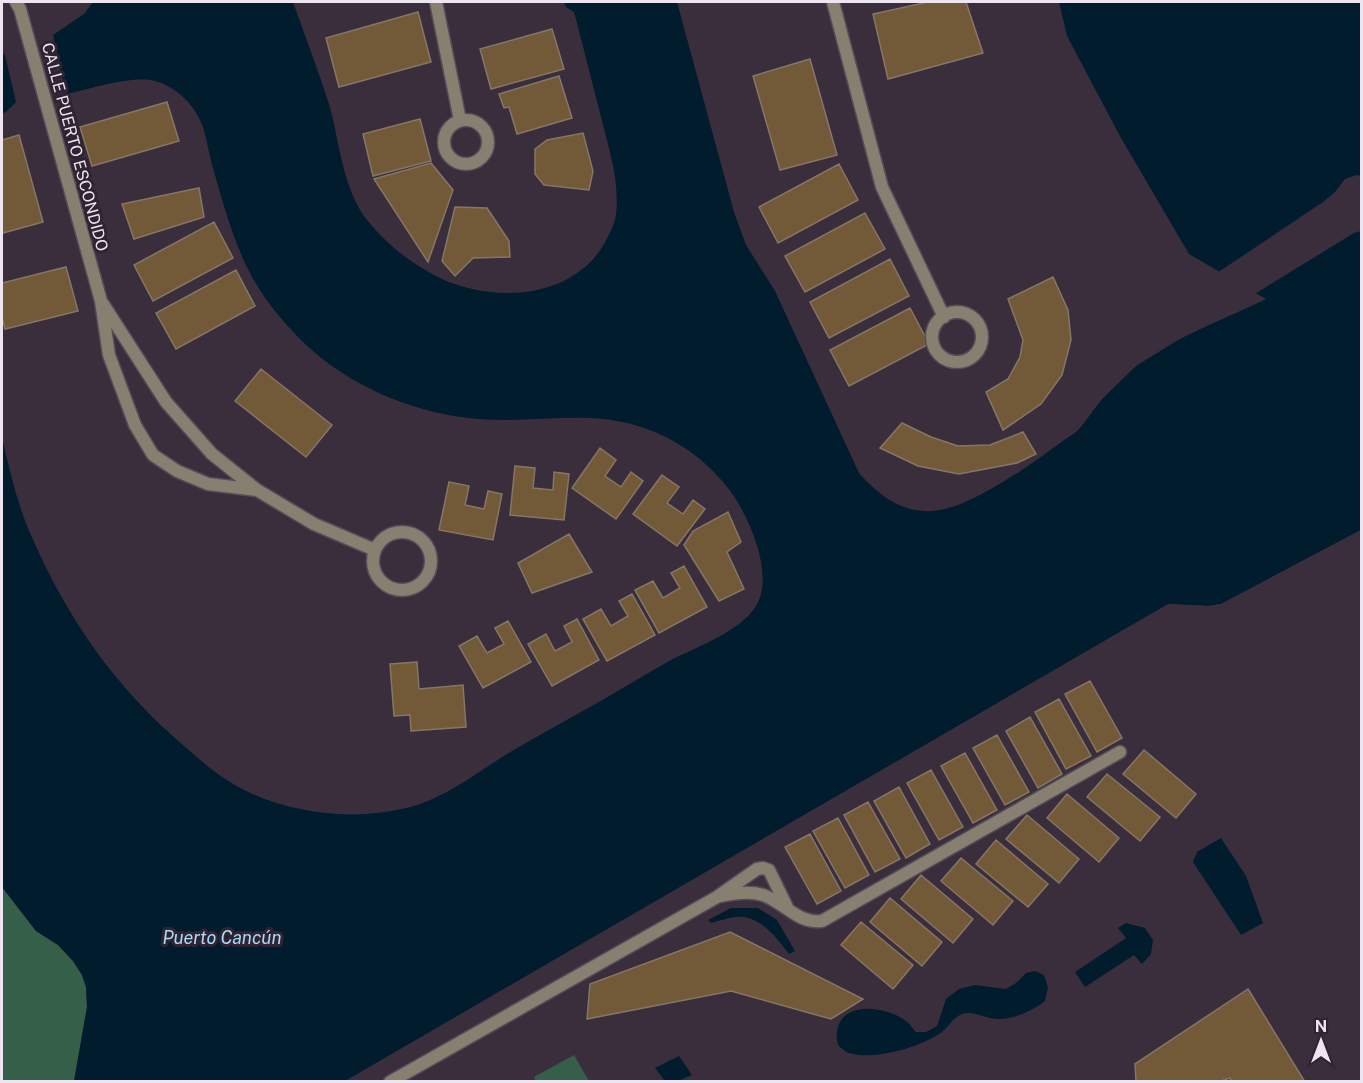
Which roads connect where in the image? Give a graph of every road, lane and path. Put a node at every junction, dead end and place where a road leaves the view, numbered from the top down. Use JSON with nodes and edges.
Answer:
{"nodes":[{"id":1,"x":16,"y":2,"type":"edge"},
{"id":2,"x":436,"y":2,"type":"edge"},
{"id":3,"x":833,"y":2,"type":"edge"},
{"id":4,"x":460,"y":120,"type":"dead end"},
{"id":5,"x":101,"y":301,"type":"junction"},
{"id":6,"x":944,"y":317,"type":"junction"},
{"id":7,"x":257,"y":490,"type":"junction"},
{"id":8,"x":375,"y":550,"type":"junction"},
{"id":9,"x":1120,"y":752,"type":"dead end"},
{"id":10,"x":773,"y":879,"type":"junction"},
{"id":11,"x":762,"y":894,"type":"junction"},
{"id":12,"x":717,"y":897,"type":"junction"},
{"id":13,"x":787,"y":907,"type":"junction"},
{"id":14,"x":390,"y":1082,"type":"edge"}],
"edges":[{"from":1,"to":5,"type":"street","name":"CALLE PUERTO ESCONDIDO"},
{"from":2,"to":4,"type":"street"},
{"from":3,"to":6,"type":"street"},
{"from":5,"to":7,"type":"street","name":"CALLE PUERTO ESCONDIDO"},
{"from":5,"to":7,"type":"street","name":"CALLE PUERTO ESCONDIDO"},
{"from":6,"to":6,"type":"street"},
{"from":7,"to":8,"type":"street","name":"CALLE PUERTO ESCONDIDO"},
{"from":8,"to":8,"type":"street"},
{"from":9,"to":13,"type":"street"},
{"from":10,"to":11,"type":"street"},
{"from":10,"to":12,"type":"street"},
{"from":10,"to":13,"type":"street"},
{"from":11,"to":12,"type":"street"},
{"from":11,"to":13,"type":"street"},
{"from":12,"to":14,"type":"street"}]}
